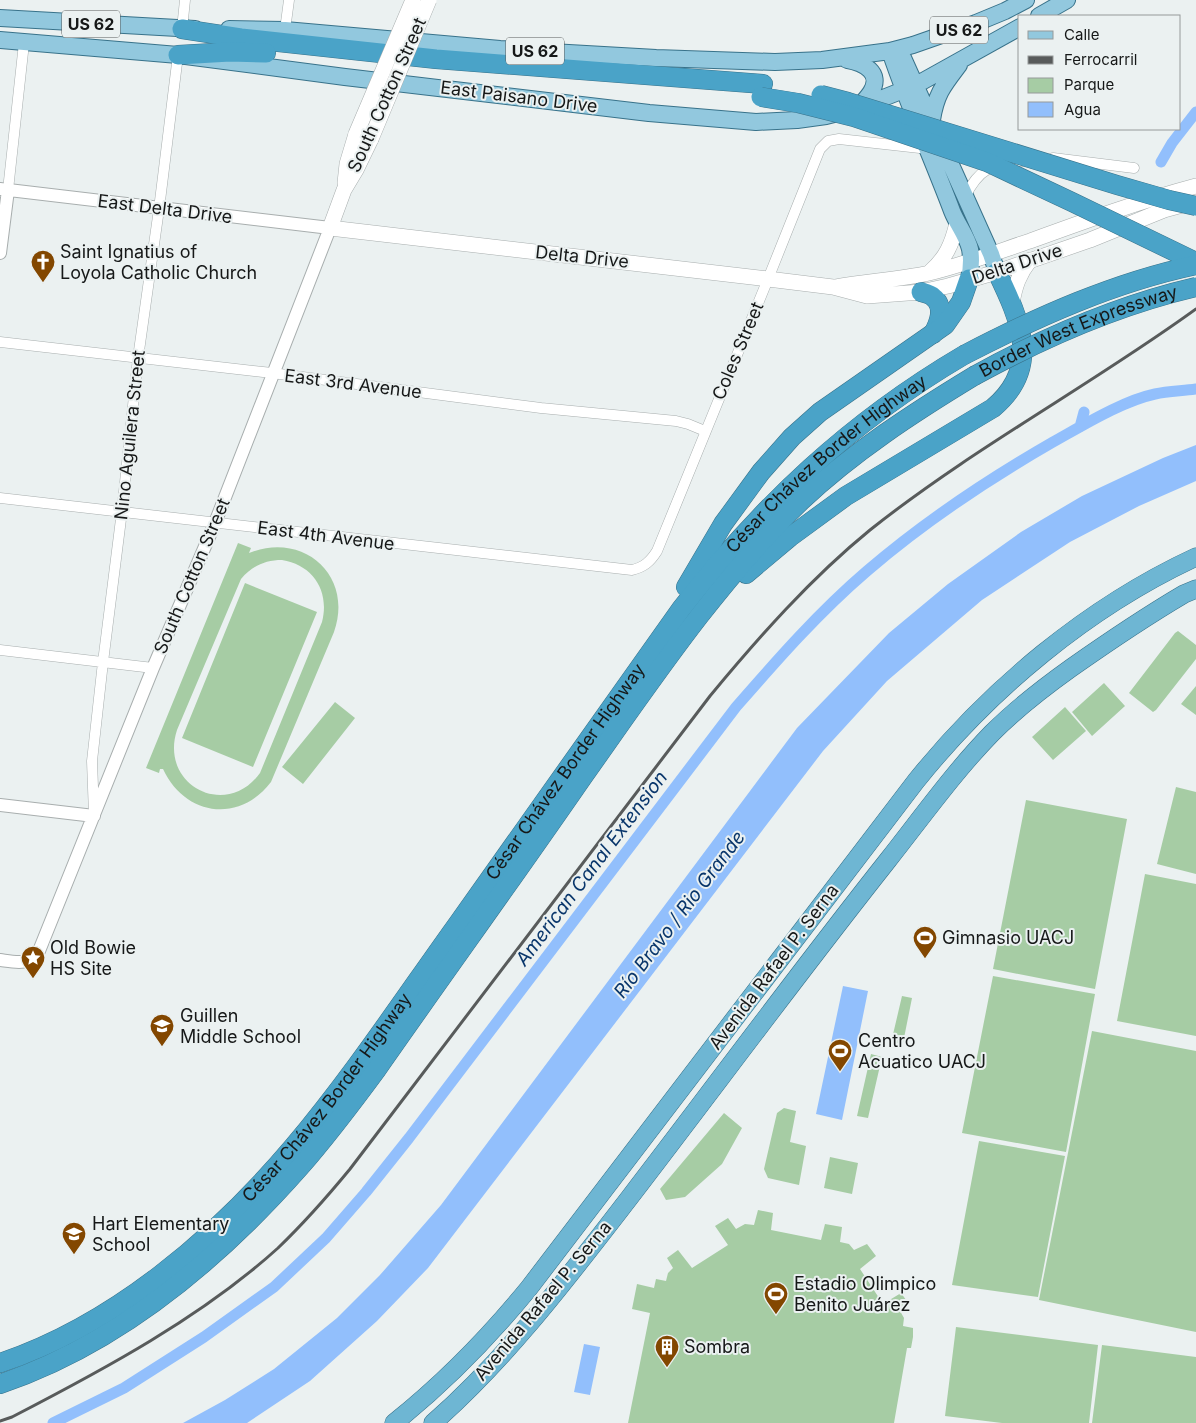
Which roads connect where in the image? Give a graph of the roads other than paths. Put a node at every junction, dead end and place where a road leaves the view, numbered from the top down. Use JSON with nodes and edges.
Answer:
{"nodes":[{"id":1,"x":185,"y":0,"type":"edge"},
{"id":2,"x":289,"y":0,"type":"edge"},
{"id":3,"x":413,"y":0,"type":"edge"},
{"id":4,"x":429,"y":0,"type":"edge"},
{"id":5,"x":1026,"y":0,"type":"edge"},
{"id":6,"x":1067,"y":0,"type":"edge"},
{"id":7,"x":1041,"y":15,"type":"edge"},
{"id":8,"x":0,"y":18,"type":"edge"},
{"id":9,"x":182,"y":29,"type":"junction"},
{"id":10,"x":1018,"y":29,"type":"edge"},
{"id":11,"x":285,"y":30,"type":"junction"},
{"id":12,"x":0,"y":40,"type":"edge"},
{"id":13,"x":24,"y":43,"type":"junction"},
{"id":14,"x":894,"y":50,"type":"junction"},
{"id":15,"x":178,"y":55,"type":"junction"},
{"id":16,"x":840,"y":59,"type":"junction"},
{"id":17,"x":963,"y":60,"type":"junction"},
{"id":18,"x":910,"y":88,"type":"junction"},
{"id":19,"x":762,"y":91,"type":"junction"},
{"id":20,"x":858,"y":108,"type":"junction"},
{"id":21,"x":925,"y":123,"type":"junction"},
{"id":22,"x":934,"y":144,"type":"junction"},
{"id":23,"x":1061,"y":159,"type":"junction"},
{"id":24,"x":1134,"y":168,"type":"dead end"},
{"id":25,"x":1196,"y":186,"type":"edge"},
{"id":26,"x":4,"y":190,"type":"edge"},
{"id":27,"x":344,"y":190,"type":"junction"},
{"id":28,"x":965,"y":197,"type":"junction"},
{"id":29,"x":1196,"y":201,"type":"edge"},
{"id":30,"x":1196,"y":206,"type":"edge"},
{"id":31,"x":160,"y":209,"type":"junction"},
{"id":32,"x":957,"y":223,"type":"junction"},
{"id":33,"x":330,"y":228,"type":"junction"},
{"id":34,"x":0,"y":253,"type":"edge"},
{"id":35,"x":1030,"y":260,"type":"junction"},
{"id":36,"x":994,"y":263,"type":"junction"},
{"id":37,"x":1196,"y":263,"type":"edge"},
{"id":38,"x":970,"y":270,"type":"junction"},
{"id":39,"x":928,"y":273,"type":"junction"},
{"id":40,"x":768,"y":279,"type":"junction"},
{"id":41,"x":833,"y":287,"type":"junction"},
{"id":42,"x":1196,"y":288,"type":"edge"},
{"id":43,"x":922,"y":292,"type":"junction"},
{"id":44,"x":1012,"y":303,"type":"junction"},
{"id":45,"x":933,"y":335,"type":"junction"},
{"id":46,"x":0,"y":342,"type":"edge"},
{"id":47,"x":138,"y":358,"type":"junction"},
{"id":48,"x":272,"y":373,"type":"junction"},
{"id":49,"x":705,"y":430,"type":"junction"},
{"id":50,"x":0,"y":498,"type":"edge"},
{"id":51,"x":122,"y":511,"type":"junction"},
{"id":52,"x":214,"y":523,"type":"junction"},
{"id":53,"x":1196,"y":557,"type":"edge"},
{"id":54,"x":650,"y":562,"type":"joint"},
{"id":55,"x":1196,"y":589,"type":"edge"},
{"id":56,"x":692,"y":625,"type":"junction"},
{"id":57,"x":0,"y":650,"type":"edge"},
{"id":58,"x":653,"y":657,"type":"junction"},
{"id":59,"x":103,"y":662,"type":"junction"},
{"id":60,"x":153,"y":668,"type":"junction"},
{"id":61,"x":0,"y":805,"type":"edge"},
{"id":62,"x":94,"y":816,"type":"junction"},
{"id":63,"x":0,"y":960,"type":"edge"},
{"id":64,"x":403,"y":1016,"type":"junction"},
{"id":65,"x":0,"y":1363,"type":"edge"},
{"id":66,"x":0,"y":1384,"type":"edge"},
{"id":67,"x":394,"y":1423,"type":"edge"},
{"id":68,"x":433,"y":1423,"type":"edge"}],
"edges":[{"from":1,"to":9,"type":"street"},
{"from":2,"to":11,"type":"street"},
{"from":3,"to":27,"type":"main road","name":"South Cotton Street","bridge":true},
{"from":4,"to":27,"type":"main road","name":"South Cotton Street","bridge":true},
{"from":5,"to":14,"type":"main road","number":"US 62"},
{"from":6,"to":7,"type":"main road"},
{"from":8,"to":9,"type":"main road","number":"US 62"},
{"from":9,"to":11,"type":"main road","number":"US 62"},
{"from":9,"to":19,"type":"highway"},
{"from":10,"to":17,"type":"main road","name":"East Paisano Drive","number":"US 62"},
{"from":11,"to":16,"type":"main road","number":"US 62"},
{"from":12,"to":13,"type":"main road","name":"East Paisano Drive","number":"US 62"},
{"from":13,"to":15,"type":"main road","name":"East Paisano Drive","number":"US 62"},
{"from":13,"to":26,"type":"street"},
{"from":14,"to":16,"type":"main road","number":"US 62"},
{"from":14,"to":18,"type":"main road"},
{"from":15,"to":19,"type":"highway"},
{"from":15,"to":20,"type":"main road","name":"East Paisano Drive","number":"US 62"},
{"from":15,"to":31,"type":"street","name":"Nino Aguilera Street"},
{"from":16,"to":20,"type":"main road"},
{"from":17,"to":18,"type":"main road","name":"East Paisano Drive","number":"US 62"},
{"from":17,"to":21,"type":"main road"},
{"from":18,"to":20,"type":"main road","name":"East Paisano Drive","number":"US 62"},
{"from":18,"to":21,"type":"main road"},
{"from":19,"to":30,"type":"highway","bridge":true},
{"from":19,"to":37,"type":"highway","bridge":true},
{"from":20,"to":21,"type":"main road"},
{"from":21,"to":22,"type":"main road"},
{"from":22,"to":23,"type":"street"},
{"from":22,"to":28,"type":"main road"},
{"from":22,"to":32,"type":"main road"},
{"from":22,"to":40,"type":"street","name":"Coles Street"},
{"from":23,"to":24,"type":"street"},
{"from":23,"to":28,"type":"street"},
{"from":25,"to":36,"type":"main road","name":"Delta Drive"},
{"from":26,"to":31,"type":"street","name":"East Delta Drive"},
{"from":26,"to":34,"type":"street"},
{"from":27,"to":33,"type":"main road","name":"South Cotton Street"},
{"from":28,"to":36,"type":"main road"},
{"from":29,"to":35,"type":"main road","name":"Delta Drive"},
{"from":31,"to":33,"type":"street","name":"East Delta Drive"},
{"from":31,"to":47,"type":"street","name":"Nino Aguilera Street"},
{"from":32,"to":38,"type":"main road"},
{"from":32,"to":39,"type":"main road"},
{"from":33,"to":40,"type":"main road","name":"Delta Drive"},
{"from":33,"to":48,"type":"street","name":"South Cotton Street"},
{"from":35,"to":36,"type":"main road","name":"Delta Drive"},
{"from":35,"to":44,"type":"main road"},
{"from":36,"to":38,"type":"main road","name":"Delta Drive"},
{"from":36,"to":44,"type":"highway"},
{"from":37,"to":58,"type":"highway","name":"César Chávez Border Highway","bridge":true},
{"from":38,"to":39,"type":"main road","name":"Delta Drive"},
{"from":38,"to":43,"type":"main road","name":"Delta Drive"},
{"from":38,"to":45,"type":"highway"},
{"from":39,"to":41,"type":"main road","name":"Delta Drive"},
{"from":40,"to":41,"type":"main road","name":"Delta Drive"},
{"from":40,"to":49,"type":"street","name":"Coles Street"},
{"from":41,"to":43,"type":"main road","name":"Delta Drive"},
{"from":42,"to":56,"type":"highway","name":"Border West Expressway","bridge":true},
{"from":43,"to":45,"type":"highway"},
{"from":44,"to":56,"type":"highway"},
{"from":45,"to":58,"type":"highway"},
{"from":46,"to":47,"type":"street","name":"East 3rd Avenue"},
{"from":47,"to":48,"type":"street","name":"East 3rd Avenue"},
{"from":47,"to":51,"type":"street","name":"Nino Aguilera Street"},
{"from":48,"to":49,"type":"street","name":"East 3rd Avenue"},
{"from":48,"to":52,"type":"street","name":"South Cotton Street"},
{"from":49,"to":54,"type":"street","name":"Coles Street"},
{"from":50,"to":51,"type":"street","name":"East 4th Avenue"},
{"from":51,"to":52,"type":"street","name":"East 4th Avenue"},
{"from":51,"to":59,"type":"street","name":"Nino Aguilera Street"},
{"from":52,"to":54,"type":"street","name":"East 4th Avenue"},
{"from":52,"to":60,"type":"street","name":"South Cotton Street"},
{"from":53,"to":67,"type":"highway","name":"Avenida Rafael P. Serna"},
{"from":55,"to":68,"type":"highway","name":"Avenida Rafael P. Serna"},
{"from":56,"to":58,"type":"highway","name":"Border West Expressway"},
{"from":57,"to":59,"type":"street"},
{"from":58,"to":64,"type":"highway","name":"César Chávez Border Highway"},
{"from":59,"to":60,"type":"street"},
{"from":59,"to":62,"type":"street","name":"Nino Aguilera Street"},
{"from":60,"to":62,"type":"street","name":"South Cotton Street"},
{"from":61,"to":62,"type":"street"},
{"from":62,"to":63,"type":"street","name":"South Cotton Street"},
{"from":64,"to":65,"type":"highway","name":"César Chávez Border Highway"},
{"from":64,"to":66,"type":"highway"}]}
